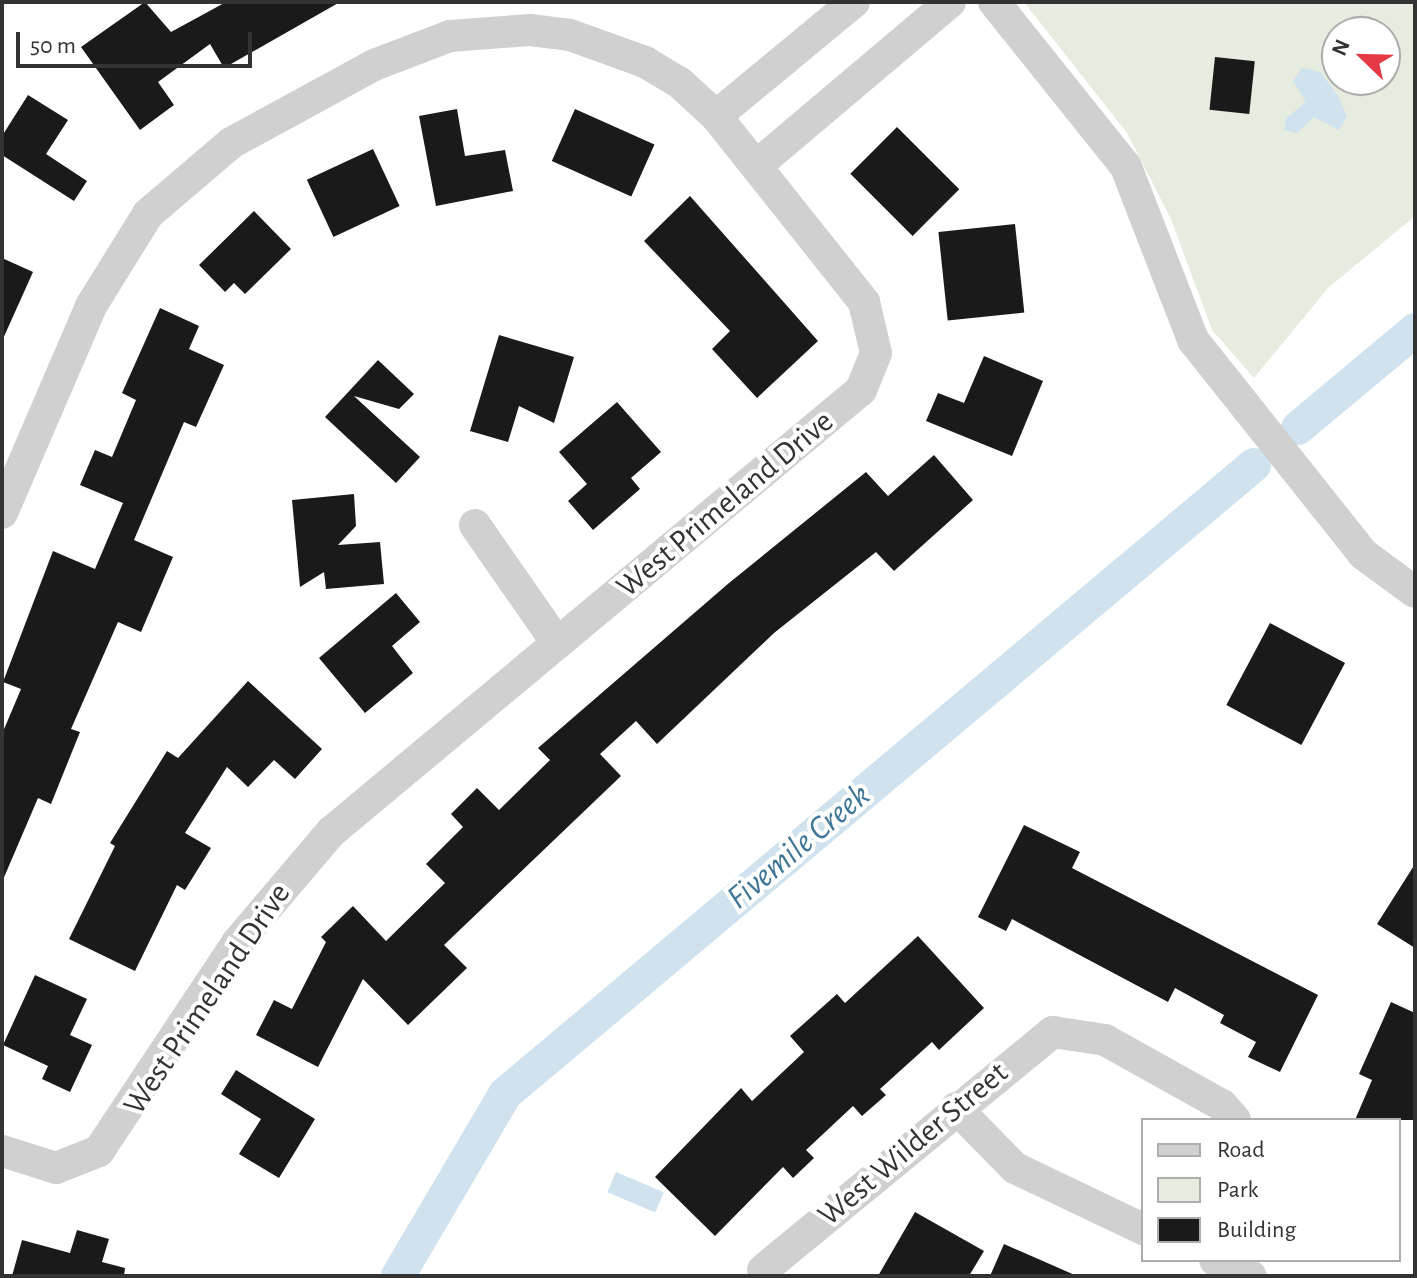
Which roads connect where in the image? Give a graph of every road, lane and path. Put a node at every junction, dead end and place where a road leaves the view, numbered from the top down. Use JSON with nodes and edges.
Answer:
{"nodes":[{"id":1,"x":854,"y":2,"type":"edge"},
{"id":2,"x":950,"y":2,"type":"edge"},
{"id":3,"x":994,"y":2,"type":"edge"},
{"id":4,"x":716,"y":116,"type":"junction"},
{"id":5,"x":756,"y":166,"type":"junction"},
{"id":6,"x":2,"y":513,"type":"edge"},
{"id":7,"x":475,"y":525,"type":"dead end"},
{"id":8,"x":1415,"y":592,"type":"edge"},
{"id":9,"x":557,"y":643,"type":"junction"},
{"id":10,"x":956,"y":1108,"type":"junction"},
{"id":11,"x":1233,"y":1118,"type":"edge"},
{"id":12,"x":2,"y":1151,"type":"edge"},
{"id":13,"x":1141,"y":1228,"type":"edge"},
{"id":14,"x":1220,"y":1262,"type":"edge"},
{"id":15,"x":763,"y":1270,"type":"dead end"},
{"id":16,"x":1251,"y":1276,"type":"edge"}],
"edges":[{"from":1,"to":4,"type":"street"},
{"from":2,"to":5,"type":"street"},
{"from":3,"to":8,"type":"street"},
{"from":4,"to":5,"type":"street"},
{"from":4,"to":6,"type":"street"},
{"from":5,"to":9,"type":"street","name":"West Primeland Drive"},
{"from":7,"to":9,"type":"street"},
{"from":9,"to":12,"type":"street","name":"West Primeland Drive"},
{"from":10,"to":11,"type":"street","name":"West Wilder Street"},
{"from":10,"to":13,"type":"street"},
{"from":10,"to":15,"type":"street","name":"West Wilder Street"},
{"from":14,"to":16,"type":"street"}]}
